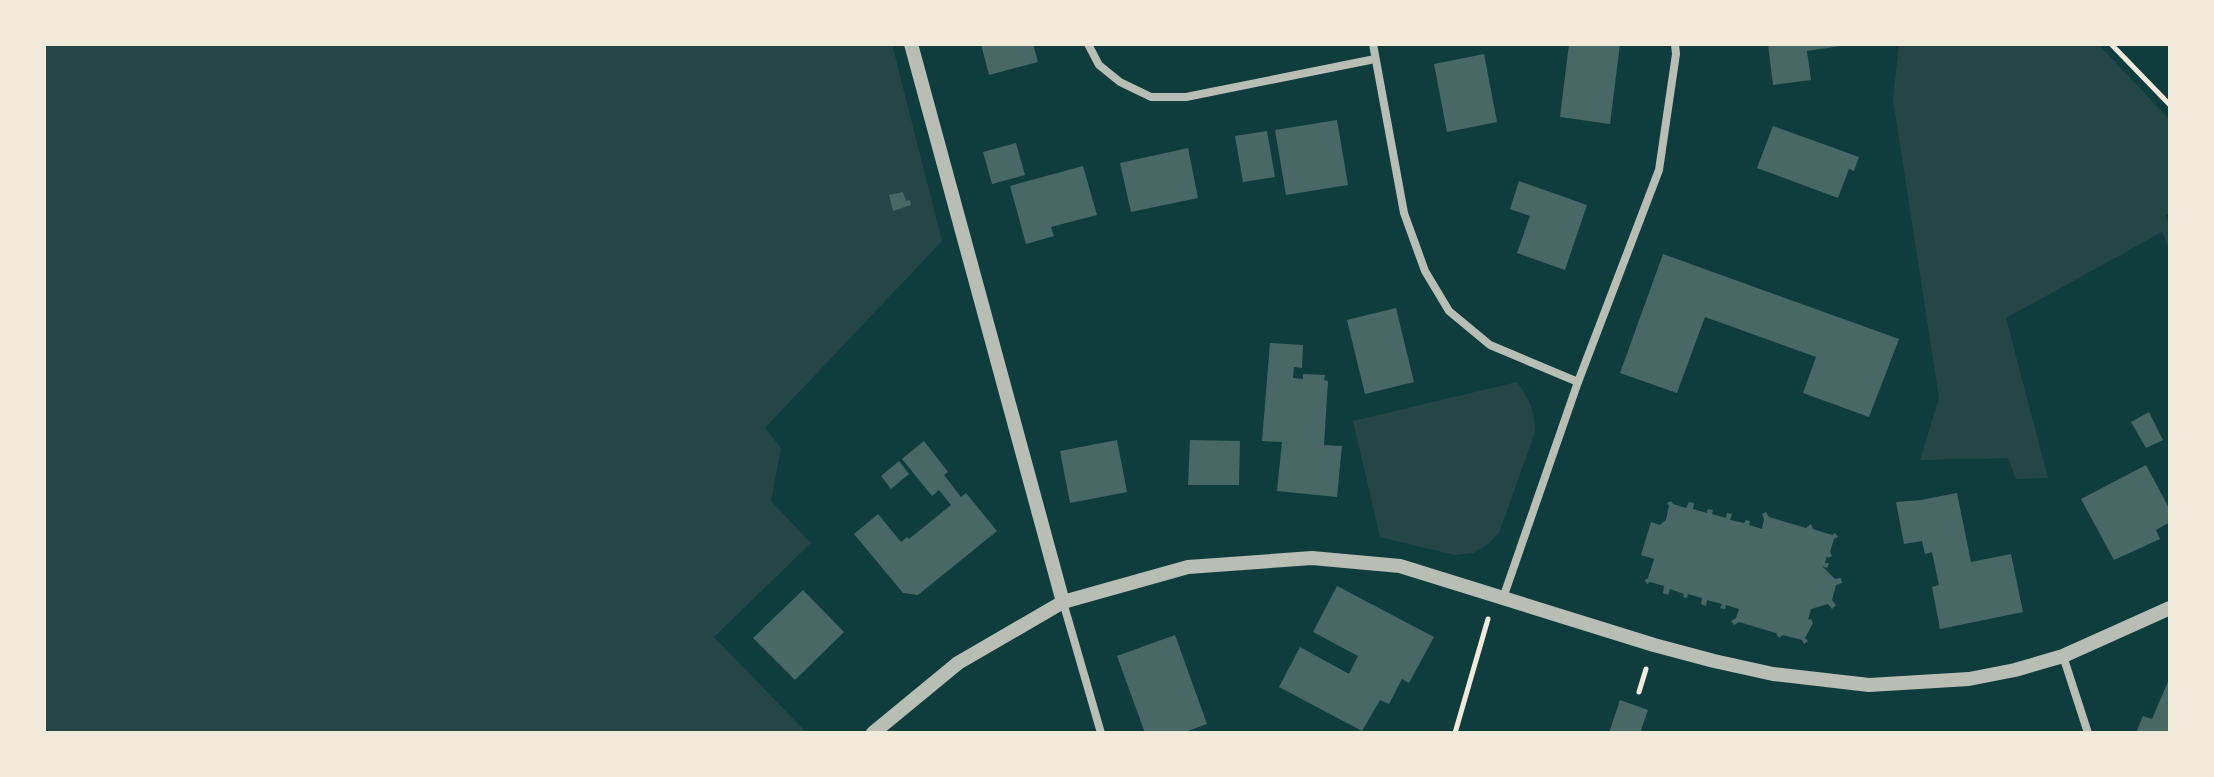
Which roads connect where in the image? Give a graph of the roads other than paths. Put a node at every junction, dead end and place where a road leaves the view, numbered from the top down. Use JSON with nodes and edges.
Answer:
{"nodes":[{"id":1,"x":911,"y":44,"type":"edge"},
{"id":2,"x":1088,"y":44,"type":"edge"},
{"id":3,"x":1373,"y":44,"type":"edge"},
{"id":4,"x":1675,"y":44,"type":"edge"},
{"id":5,"x":1375,"y":59,"type":"junction"},
{"id":6,"x":1578,"y":382,"type":"junction"},
{"id":7,"x":1503,"y":598,"type":"junction"},
{"id":8,"x":1063,"y":602,"type":"junction"},
{"id":9,"x":2170,"y":608,"type":"edge"},
{"id":10,"x":2063,"y":656,"type":"junction"},
{"id":11,"x":873,"y":733,"type":"edge"},
{"id":12,"x":1101,"y":733,"type":"edge"},
{"id":13,"x":2088,"y":733,"type":"edge"}],
"edges":[{"from":1,"to":8,"type":"street"},
{"from":2,"to":5,"type":"street"},
{"from":3,"to":5,"type":"street"},
{"from":4,"to":6,"type":"street"},
{"from":5,"to":6,"type":"street"},
{"from":6,"to":7,"type":"street"},
{"from":7,"to":8,"type":"street"},
{"from":7,"to":10,"type":"street"},
{"from":8,"to":11,"type":"street"},
{"from":8,"to":12,"type":"street"},
{"from":9,"to":10,"type":"street"},
{"from":10,"to":13,"type":"street"}]}
